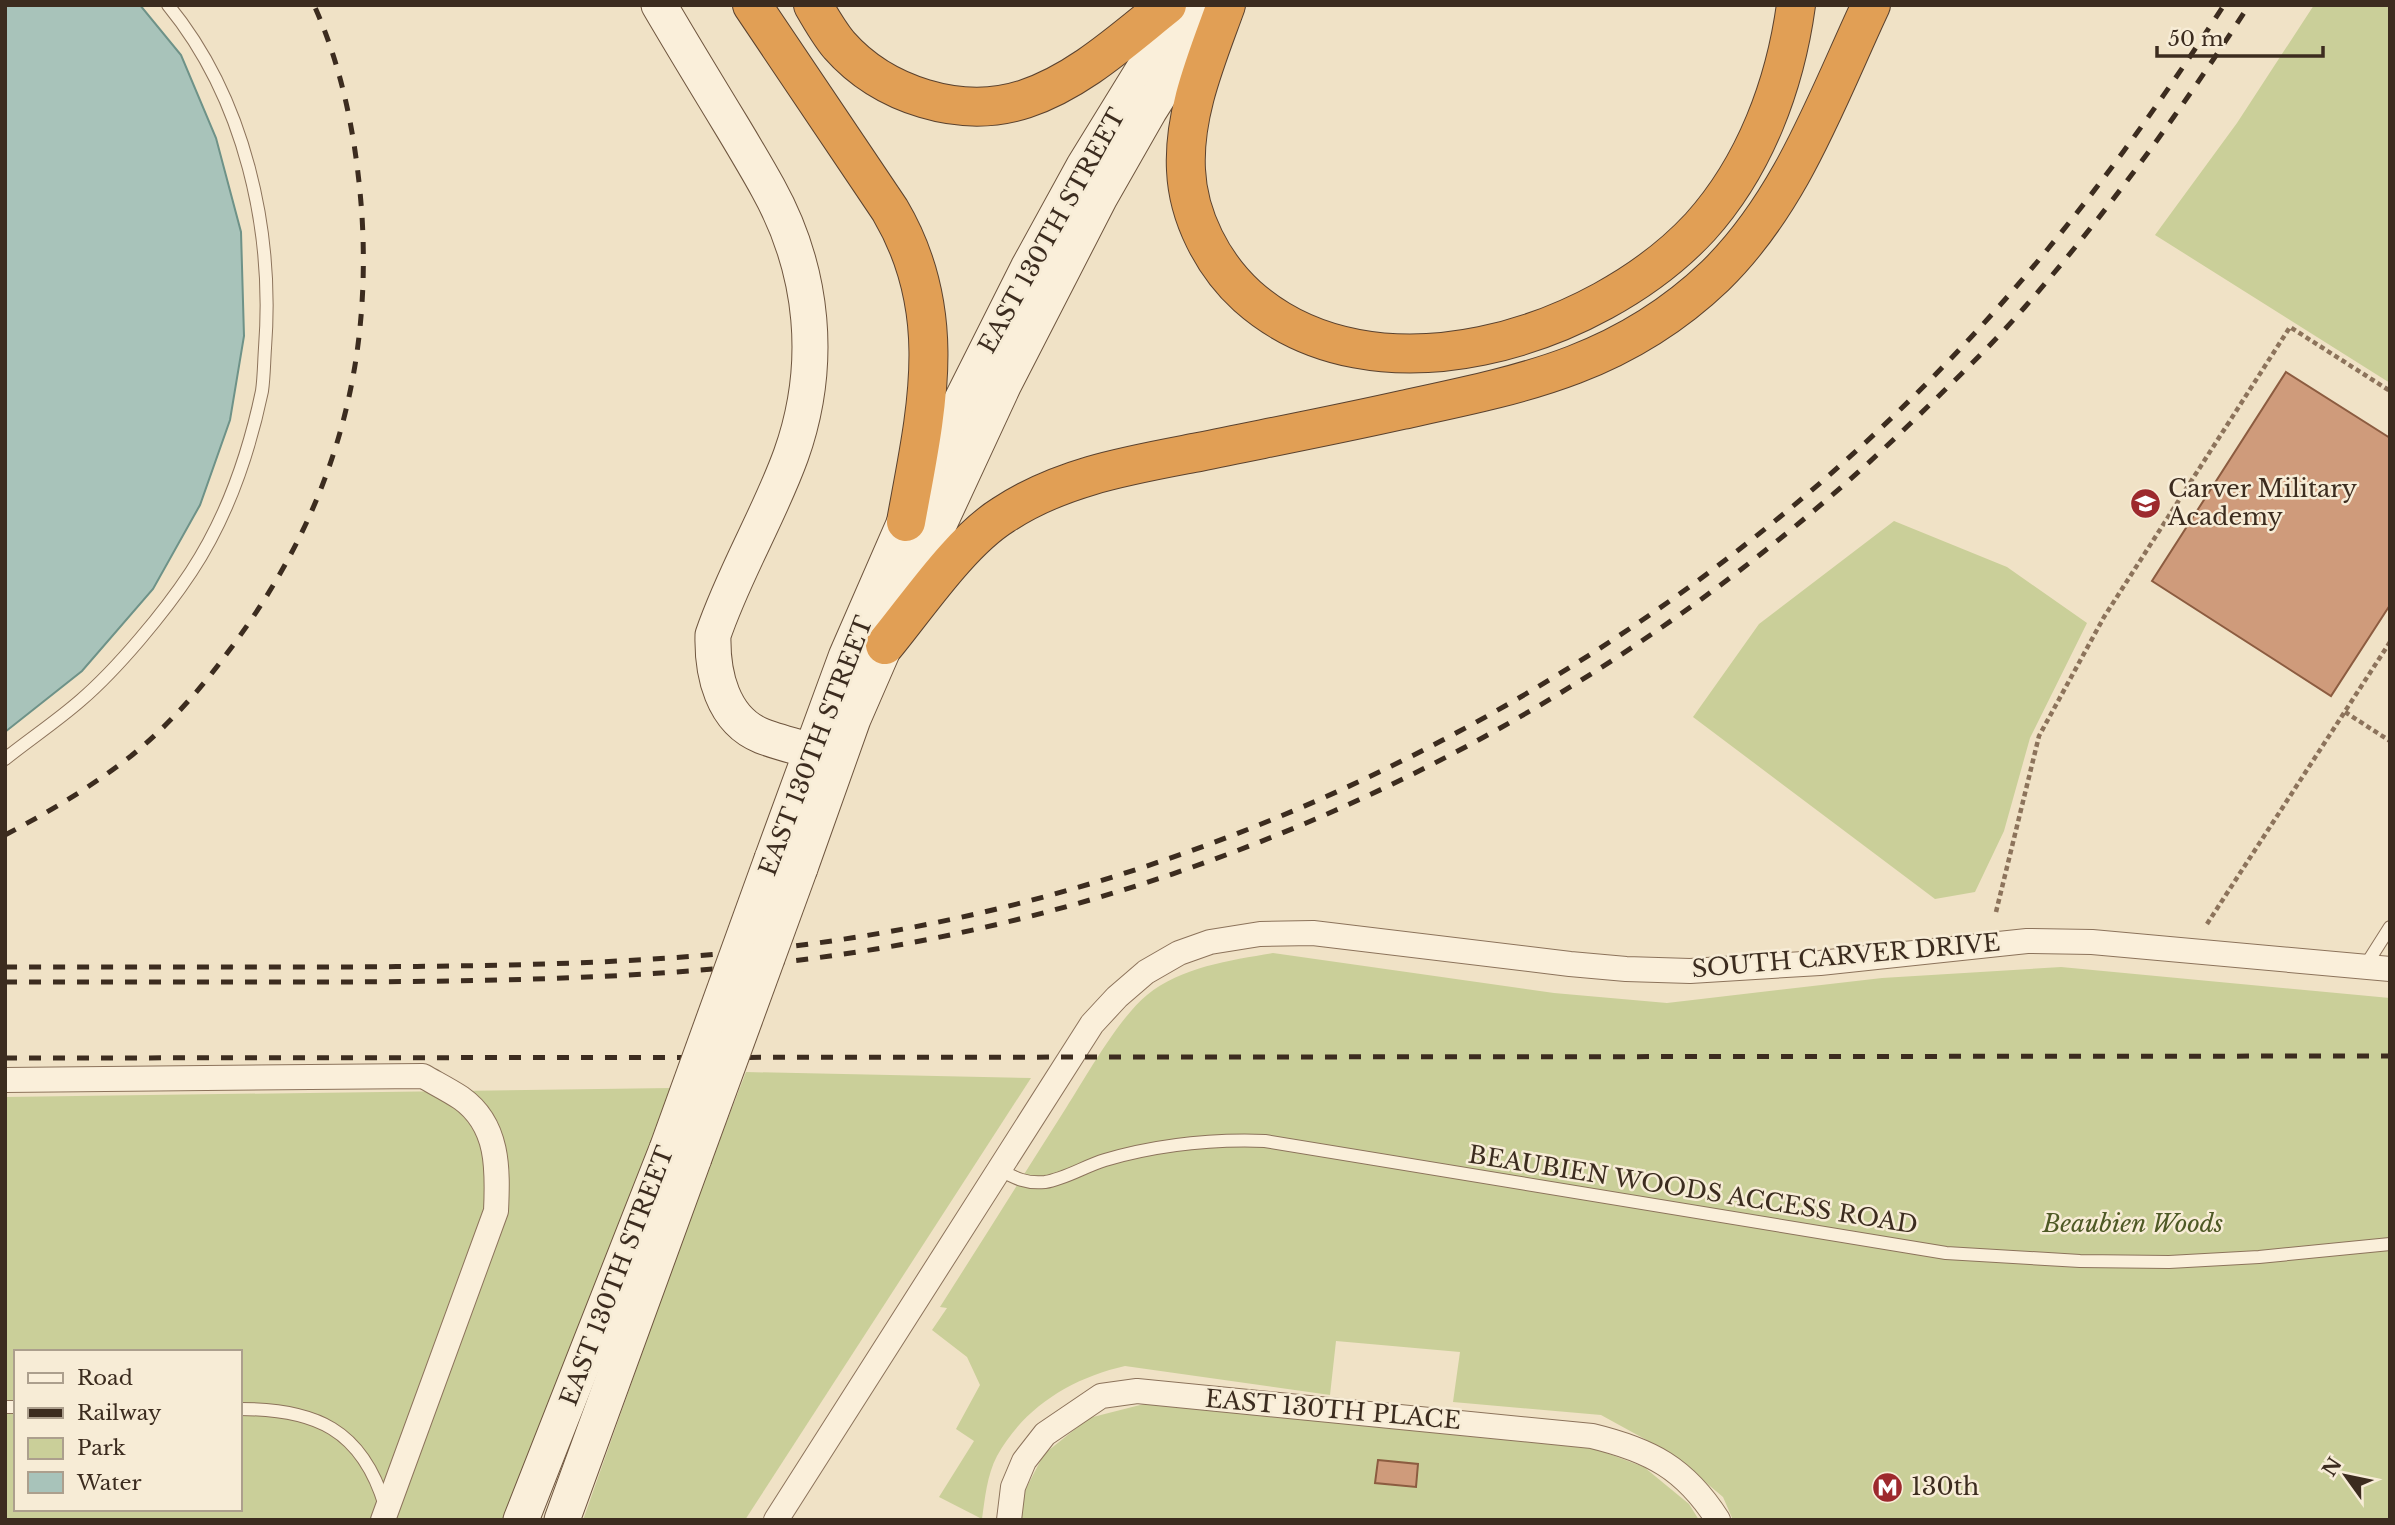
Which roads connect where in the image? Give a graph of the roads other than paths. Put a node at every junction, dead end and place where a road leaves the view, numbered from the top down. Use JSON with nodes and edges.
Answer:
{"nodes":[{"id":1,"x":168,"y":5,"type":"edge"},
{"id":2,"x":659,"y":5,"type":"edge"},
{"id":3,"x":752,"y":5,"type":"edge"},
{"id":4,"x":813,"y":5,"type":"edge"},
{"id":5,"x":1167,"y":5,"type":"edge"},
{"id":6,"x":1183,"y":5,"type":"edge"},
{"id":7,"x":1216,"y":5,"type":"edge"},
{"id":8,"x":1226,"y":5,"type":"edge"},
{"id":9,"x":1796,"y":5,"type":"edge"},
{"id":10,"x":1871,"y":5,"type":"edge"},
{"id":11,"x":906,"y":522,"type":"junction"},
{"id":12,"x":886,"y":645,"type":"junction"},
{"id":13,"x":826,"y":756,"type":"junction"},
{"id":14,"x":5,"y":758,"type":"edge"},
{"id":15,"x":2390,"y":927,"type":"edge"},
{"id":16,"x":2364,"y":968,"type":"junction"},
{"id":17,"x":2390,"y":969,"type":"edge"},
{"id":18,"x":5,"y":1080,"type":"edge"},
{"id":19,"x":681,"y":1154,"type":"junction"},
{"id":20,"x":1000,"y":1170,"type":"junction"},
{"id":21,"x":2390,"y":1244,"type":"edge"},
{"id":22,"x":242,"y":1409,"type":"edge"},
{"id":23,"x":1712,"y":1511,"type":"edge"},
{"id":24,"x":385,"y":1515,"type":"edge"},
{"id":25,"x":521,"y":1520,"type":"edge"},
{"id":26,"x":562,"y":1520,"type":"edge"},
{"id":27,"x":776,"y":1520,"type":"edge"},
{"id":28,"x":1009,"y":1520,"type":"edge"}],
"edges":[{"from":1,"to":14,"type":"lane"},
{"from":2,"to":13,"type":"main road"},
{"from":3,"to":11,"type":"highway"},
{"from":4,"to":5,"type":"highway"},
{"from":6,"to":11,"type":"main road","name":"EAST 130TH STREET"},
{"from":7,"to":12,"type":"main road","name":"EAST 130TH STREET"},
{"from":8,"to":9,"type":"highway"},
{"from":10,"to":12,"type":"highway"},
{"from":11,"to":13,"type":"main road","name":"EAST 130TH STREET"},
{"from":12,"to":13,"type":"main road","name":"EAST 130TH STREET"},
{"from":13,"to":19,"type":"main road","name":"EAST 130TH STREET","bridge":true},
{"from":15,"to":16,"type":"lane"},
{"from":16,"to":17,"type":"street","name":"SOUTH CARVER DRIVE"},
{"from":16,"to":20,"type":"street","name":"SOUTH CARVER DRIVE"},
{"from":18,"to":24,"type":"street"},
{"from":19,"to":25,"type":"main road","name":"EAST 130TH STREET"},
{"from":19,"to":26,"type":"main road","name":"EAST 130TH STREET"},
{"from":20,"to":21,"type":"lane","name":"BEAUBIEN WOODS ACCESS ROAD"},
{"from":20,"to":27,"type":"street"},
{"from":22,"to":24,"type":"lane"},
{"from":23,"to":28,"type":"street","name":"EAST 130TH PLACE"}]}
